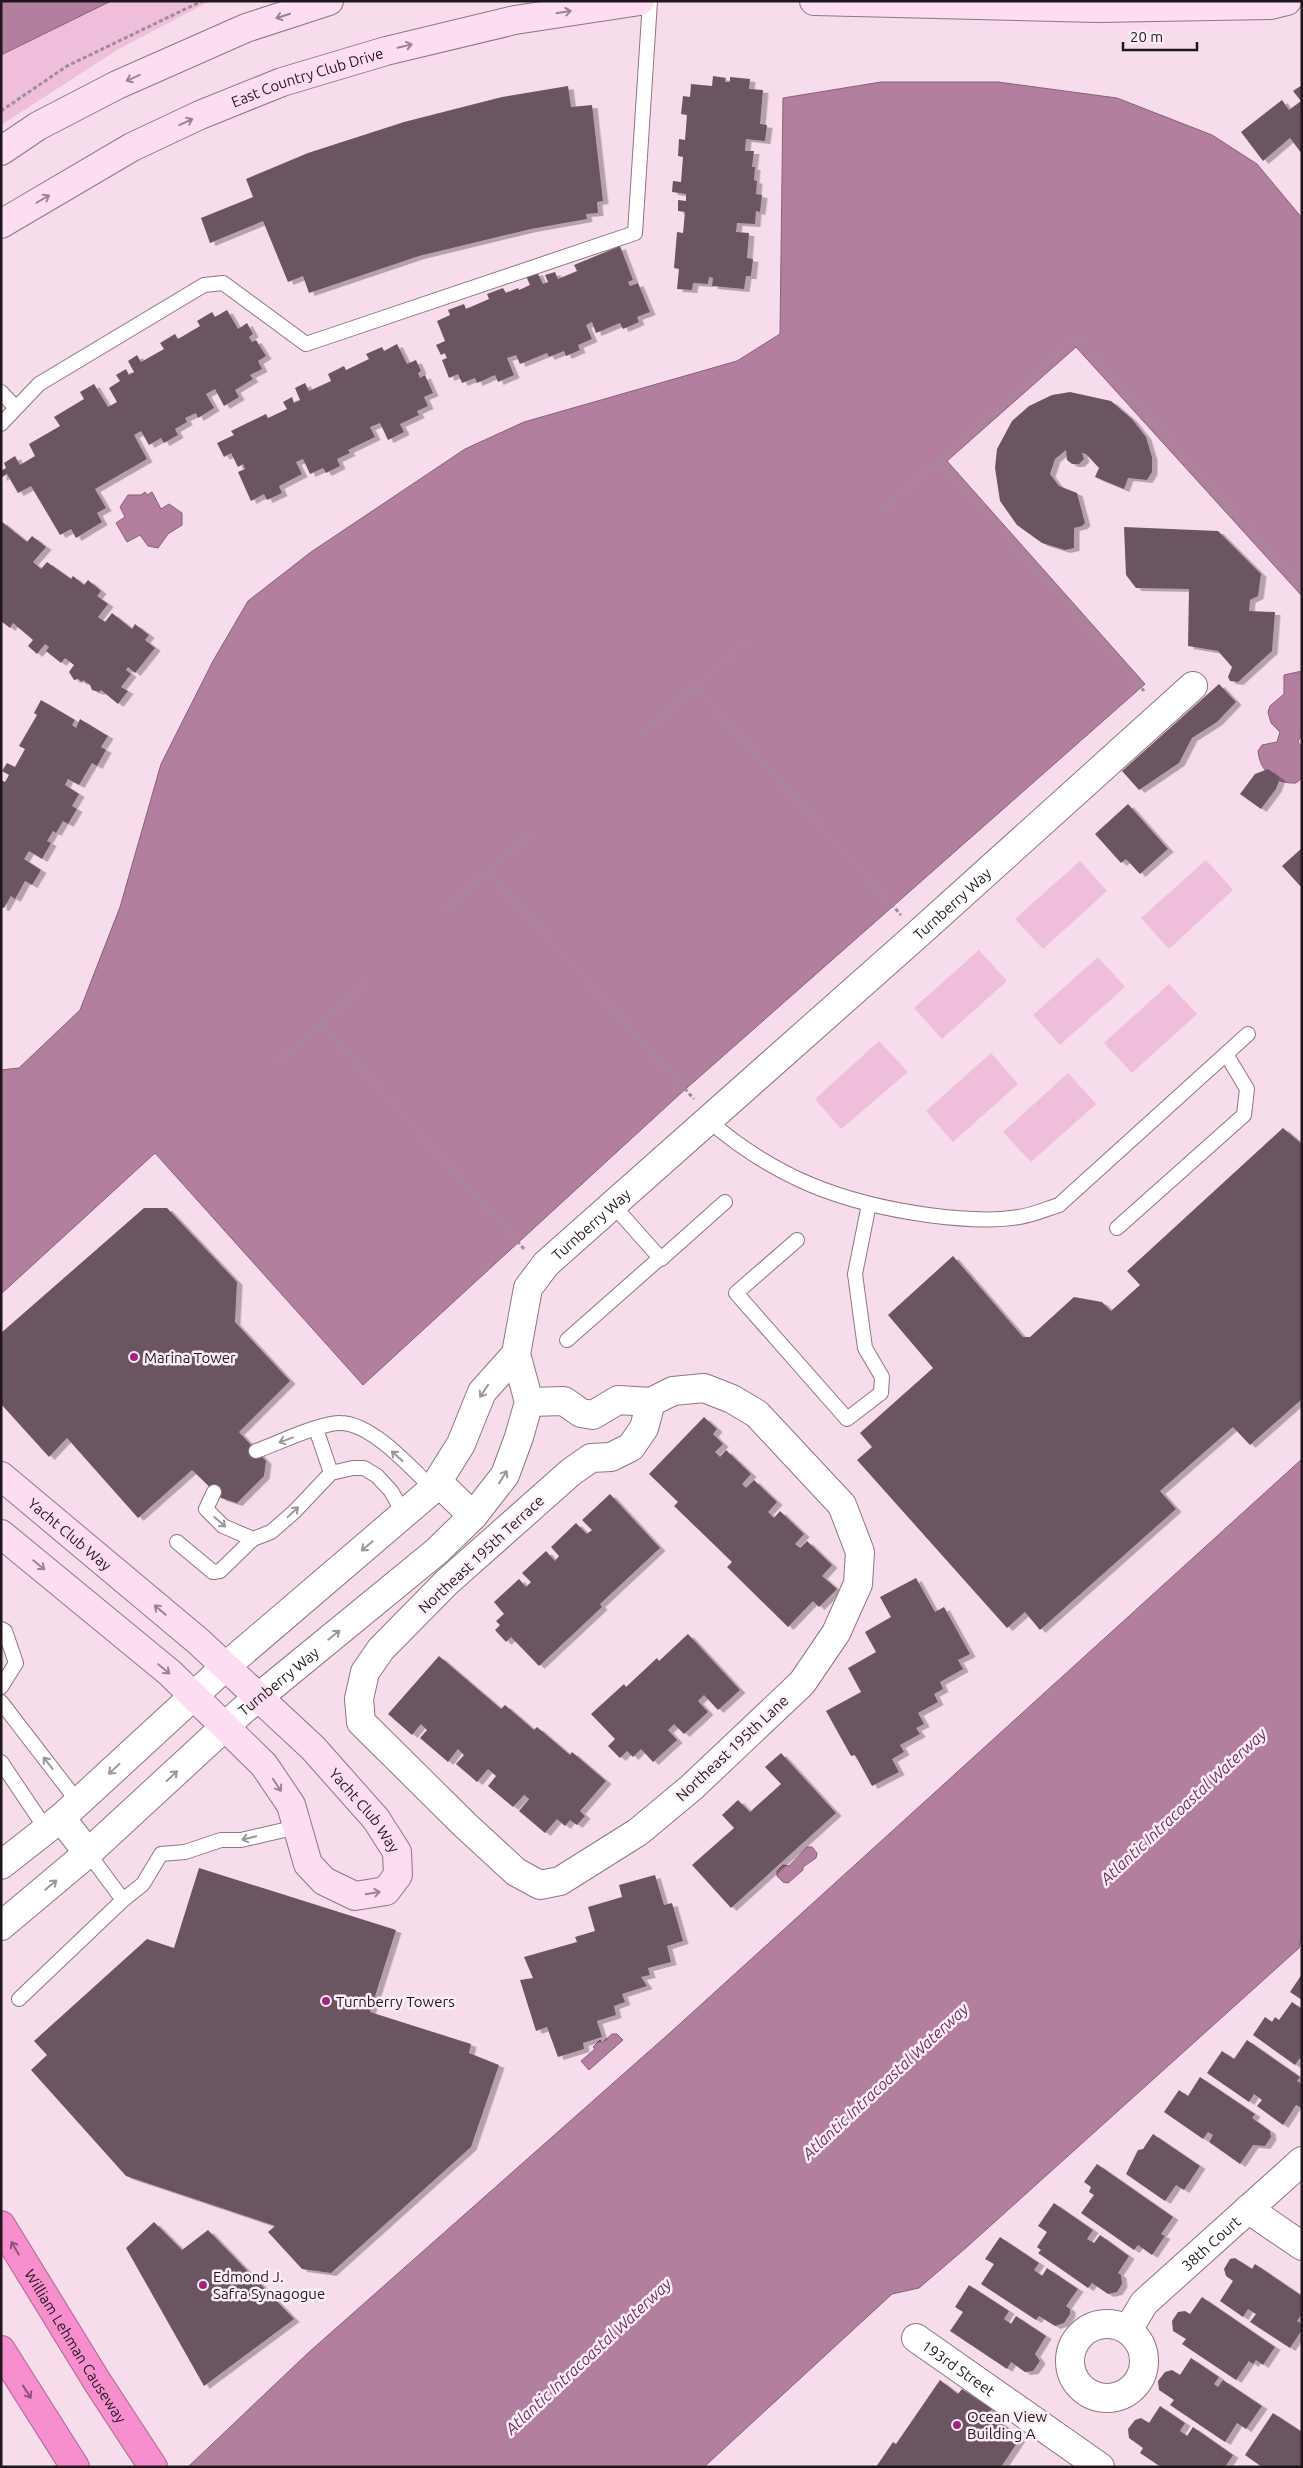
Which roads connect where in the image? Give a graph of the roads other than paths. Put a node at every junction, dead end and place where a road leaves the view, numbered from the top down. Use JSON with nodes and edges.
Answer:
{"nodes":[{"id":1,"x":329,"y":1,"type":"edge"},
{"id":2,"x":640,"y":1,"type":"edge"},
{"id":3,"x":650,"y":1,"type":"edge"},
{"id":4,"x":814,"y":1,"type":"edge"},
{"id":5,"x":1287,"y":1,"type":"edge"},
{"id":6,"x":1,"y":151,"type":"edge"},
{"id":7,"x":1,"y":224,"type":"edge"},
{"id":8,"x":1,"y":392,"type":"edge"},
{"id":9,"x":16,"y":408,"type":"junction"},
{"id":10,"x":1,"y":424,"type":"edge"},
{"id":11,"x":1194,"y":686,"type":"dead end"},
{"id":12,"x":1248,"y":1034,"type":"dead end"},
{"id":13,"x":1226,"y":1054,"type":"junction"},
{"id":14,"x":701,"y":1109,"type":"junction"},
{"id":15,"x":726,"y":1202,"type":"dead end"},
{"id":16,"x":869,"y":1204,"type":"junction"},
{"id":17,"x":613,"y":1205,"type":"junction"},
{"id":18,"x":1117,"y":1228,"type":"dead end"},
{"id":19,"x":797,"y":1240,"type":"dead end"},
{"id":20,"x":660,"y":1258,"type":"junction"},
{"id":21,"x":567,"y":1340,"type":"dead end"},
{"id":22,"x":516,"y":1354,"type":"junction"},
{"id":23,"x":529,"y":1402,"type":"junction"},
{"id":24,"x":651,"y":1402,"type":"junction"},
{"id":25,"x":316,"y":1429,"type":"junction"},
{"id":26,"x":256,"y":1451,"type":"dead end"},
{"id":27,"x":331,"y":1473,"type":"junction"},
{"id":28,"x":1,"y":1476,"type":"edge"},
{"id":29,"x":436,"y":1486,"type":"junction"},
{"id":30,"x":214,"y":1492,"type":"dead end"},
{"id":31,"x":404,"y":1514,"type":"junction"},
{"id":32,"x":474,"y":1516,"type":"junction"},
{"id":33,"x":1,"y":1534,"type":"edge"},
{"id":34,"x":253,"y":1539,"type":"junction"},
{"id":35,"x":177,"y":1542,"type":"dead end"},
{"id":36,"x":1,"y":1629,"type":"edge"},
{"id":37,"x":225,"y":1667,"type":"junction"},
{"id":38,"x":365,"y":1672,"type":"joint"},
{"id":39,"x":1,"y":1687,"type":"edge"},
{"id":40,"x":194,"y":1696,"type":"junction"},
{"id":41,"x":258,"y":1698,"type":"junction"},
{"id":42,"x":1,"y":1702,"type":"edge"},
{"id":43,"x":225,"y":1727,"type":"junction"},
{"id":44,"x":1,"y":1762,"type":"edge"},
{"id":45,"x":62,"y":1816,"type":"junction"},
{"id":46,"x":297,"y":1827,"type":"junction"},
{"id":47,"x":88,"y":1853,"type":"junction"},
{"id":48,"x":1,"y":1865,"type":"edge"},
{"id":49,"x":123,"y":1900,"type":"junction"},
{"id":50,"x":1,"y":1926,"type":"edge"},
{"id":51,"x":18,"y":2000,"type":"dead end"},
{"id":52,"x":1302,"y":2161,"type":"edge"},
{"id":53,"x":1248,"y":2209,"type":"junction"},
{"id":54,"x":1,"y":2225,"type":"edge"},
{"id":55,"x":1302,"y":2246,"type":"edge"},
{"id":56,"x":1128,"y":2330,"type":"dead end"},
{"id":57,"x":916,"y":2338,"type":"dead end"},
{"id":58,"x":1,"y":2350,"type":"edge"},
{"id":59,"x":75,"y":2467,"type":"edge"},
{"id":60,"x":153,"y":2467,"type":"edge"},
{"id":61,"x":1100,"y":2467,"type":"edge"}],
"edges":[{"from":1,"to":6,"type":"street","one_way":true},
{"from":7,"to":2,"type":"street","name":"East Country Club Drive","one_way":true},
{"from":3,"to":9,"type":"lane"},
{"from":4,"to":5,"type":"street"},
{"from":8,"to":9,"type":"lane"},
{"from":9,"to":10,"type":"lane"},
{"from":11,"to":14,"type":"street","name":"Turnberry Way"},
{"from":12,"to":13,"type":"lane"},
{"from":13,"to":16,"type":"lane"},
{"from":13,"to":18,"type":"lane"},
{"from":14,"to":16,"type":"lane"},
{"from":14,"to":17,"type":"street","name":"Turnberry Way"},
{"from":15,"to":20,"type":"lane"},
{"from":16,"to":19,"type":"lane"},
{"from":17,"to":20,"type":"lane"},
{"from":17,"to":22,"type":"street","name":"Turnberry Way"},
{"from":20,"to":21,"type":"lane"},
{"from":22,"to":23,"type":"street","name":"Turnberry Way"},
{"from":22,"to":29,"type":"street","one_way":true},
{"from":23,"to":24,"type":"street","name":"Northeast 195th Lane"},
{"from":32,"to":23,"type":"street","name":"Turnberry Way","one_way":true},
{"from":24,"to":38,"type":"street","name":"Northeast 195th Terrace"},
{"from":24,"to":38,"type":"street","name":"Northeast 195th Lane"},
{"from":25,"to":26,"type":"lane","one_way":true},
{"from":25,"to":27,"type":"lane"},
{"from":29,"to":25,"type":"lane","one_way":true},
{"from":27,"to":31,"type":"lane"},
{"from":34,"to":27,"type":"lane","one_way":true},
{"from":37,"to":28,"type":"street","name":"Yacht Club Way","one_way":true},
{"from":29,"to":31,"type":"street"},
{"from":29,"to":32,"type":"street"},
{"from":30,"to":34,"type":"lane","one_way":true},
{"from":31,"to":37,"type":"street","one_way":true},
{"from":41,"to":32,"type":"street","name":"Turnberry Way","one_way":true},
{"from":33,"to":40,"type":"street","name":"Yacht Club Way","one_way":true},
{"from":34,"to":35,"type":"lane"},
{"from":36,"to":39,"type":"lane"},
{"from":37,"to":40,"type":"street"},
{"from":37,"to":41,"type":"street","name":"Yacht Club Way"},
{"from":40,"to":43,"type":"street","name":"Yacht Club Way"},
{"from":40,"to":45,"type":"street","one_way":true},
{"from":41,"to":43,"type":"street","name":"Turnberry Way"},
{"from":46,"to":41,"type":"street","name":"Yacht Club Way","one_way":true},
{"from":45,"to":42,"type":"lane","one_way":true},
{"from":43,"to":46,"type":"street","name":"Yacht Club Way","one_way":true},
{"from":47,"to":43,"type":"street","name":"Turnberry Way","one_way":true},
{"from":44,"to":45,"type":"lane"},
{"from":45,"to":47,"type":"street"},
{"from":45,"to":48,"type":"street"},
{"from":46,"to":49,"type":"lane","one_way":true},
{"from":47,"to":49,"type":"lane"},
{"from":50,"to":47,"type":"street","name":"Turnberry Way","one_way":true},
{"from":49,"to":51,"type":"lane"},
{"from":52,"to":53,"type":"street","name":"38th Court"},
{"from":53,"to":55,"type":"street"},
{"from":53,"to":56,"type":"street","name":"38th Court"},
{"from":60,"to":54,"type":"highway","name":"William Lehman Causeway","one_way":true},
{"from":57,"to":61,"type":"street","name":"193rd Street"},
{"from":58,"to":59,"type":"highway","one_way":true}]}
